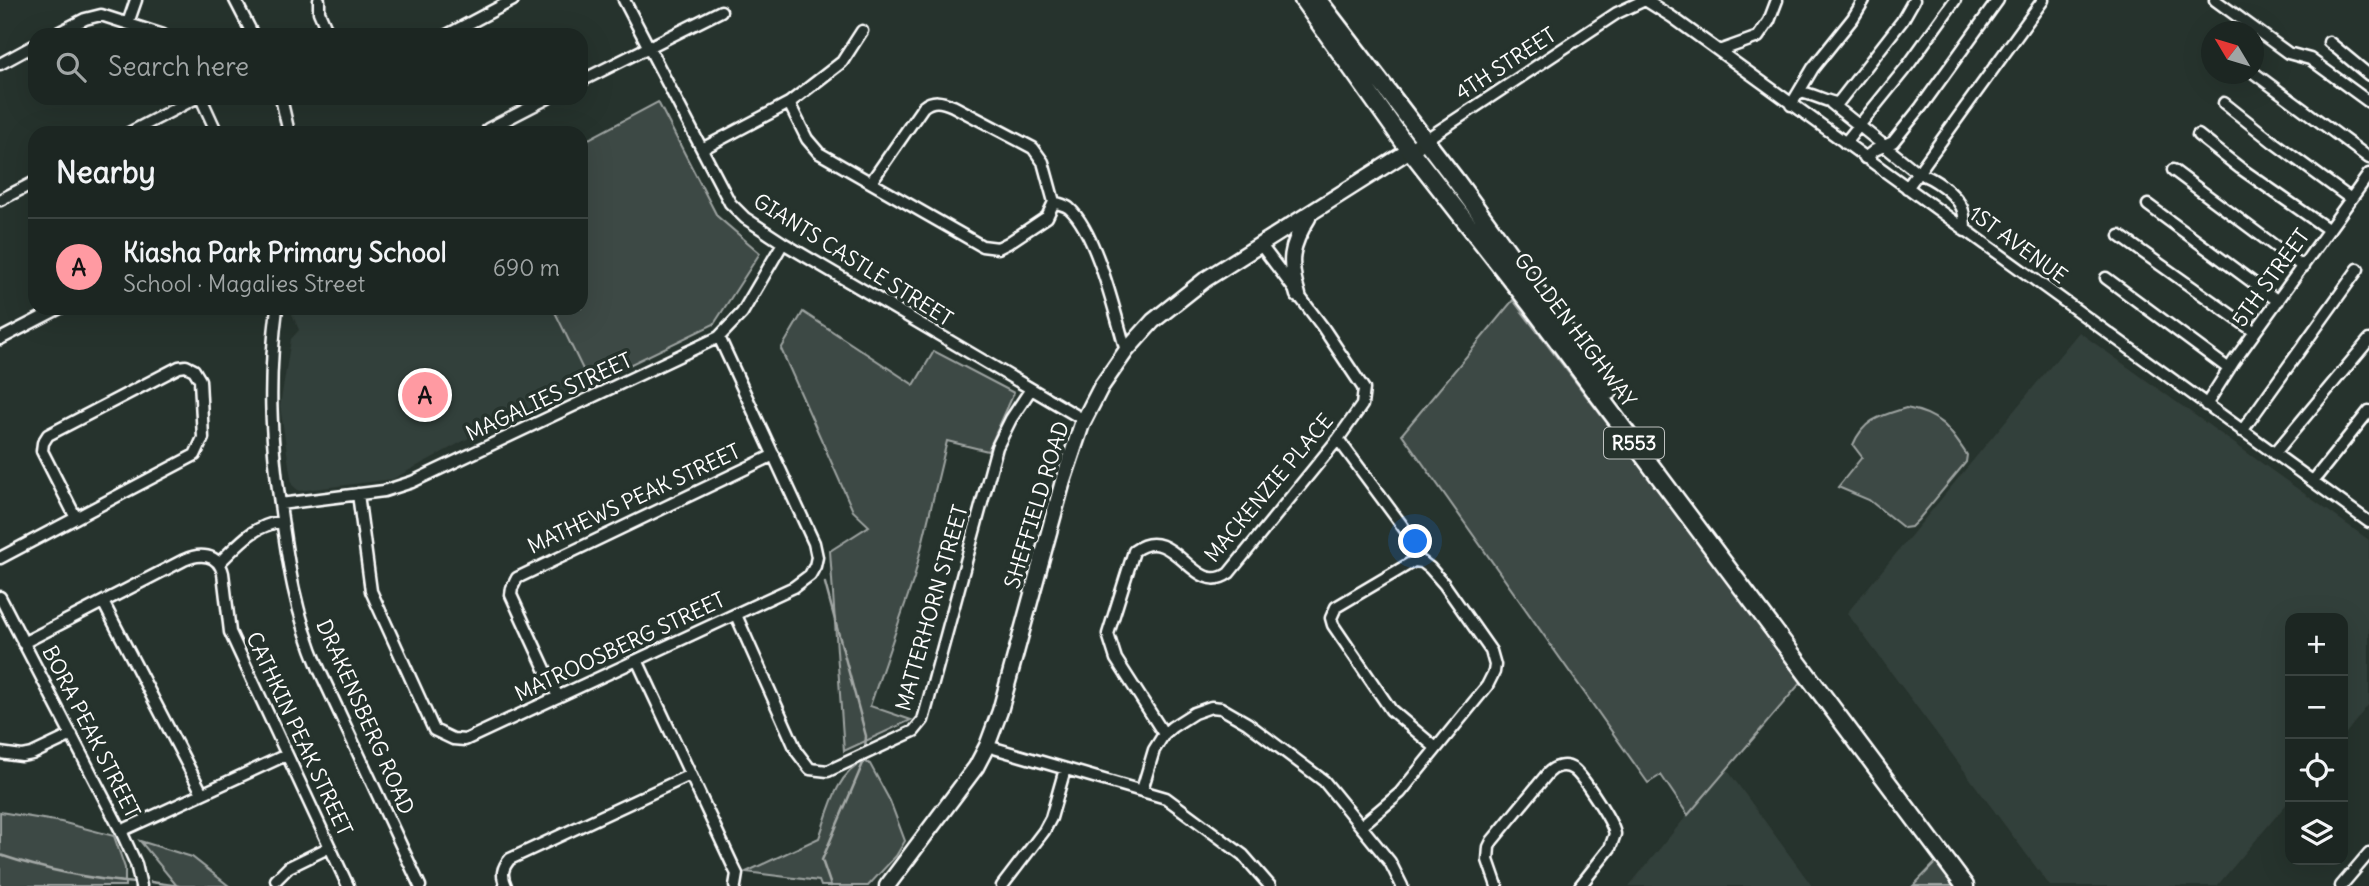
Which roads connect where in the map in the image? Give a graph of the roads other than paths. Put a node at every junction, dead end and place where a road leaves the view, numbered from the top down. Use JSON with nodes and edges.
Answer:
{"nodes":[{"id":1,"x":136,"y":0,"type":"edge"},
{"id":2,"x":235,"y":0,"type":"edge"},
{"id":3,"x":319,"y":0,"type":"edge"},
{"id":4,"x":512,"y":0,"type":"edge"},
{"id":5,"x":624,"y":0,"type":"edge"},
{"id":6,"x":1303,"y":0,"type":"edge"},
{"id":7,"x":1318,"y":0,"type":"edge"},
{"id":8,"x":1645,"y":0,"type":"edge"},
{"id":9,"x":1777,"y":0,"type":"edge"},
{"id":10,"x":1864,"y":0,"type":"edge"},
{"id":11,"x":1914,"y":0,"type":"edge"},
{"id":12,"x":1955,"y":0,"type":"edge"},
{"id":13,"x":1998,"y":0,"type":"edge"},
{"id":14,"x":2043,"y":0,"type":"edge"},
{"id":15,"x":2215,"y":0,"type":"edge"},
{"id":16,"x":721,"y":11,"type":"dead end"},
{"id":17,"x":128,"y":23,"type":"junction"},
{"id":18,"x":68,"y":28,"type":"edge"},
{"id":19,"x":143,"y":28,"type":"edge"},
{"id":20,"x":249,"y":28,"type":"edge"},
{"id":21,"x":326,"y":28,"type":"edge"},
{"id":22,"x":460,"y":28,"type":"edge"},
{"id":23,"x":862,"y":31,"type":"dead end"},
{"id":24,"x":2329,"y":42,"type":"dead end"},
{"id":25,"x":648,"y":47,"type":"junction"},
{"id":26,"x":28,"y":49,"type":"edge"},
{"id":27,"x":1719,"y":51,"type":"junction"},
{"id":28,"x":0,"y":64,"type":"edge"},
{"id":29,"x":2369,"y":75,"type":"edge"},
{"id":30,"x":588,"y":77,"type":"edge"},
{"id":31,"x":2264,"y":81,"type":"edge"},
{"id":32,"x":1799,"y":92,"type":"junction"},
{"id":33,"x":2369,"y":102,"type":"edge"},
{"id":34,"x":789,"y":103,"type":"junction"},
{"id":35,"x":1831,"y":103,"type":"junction"},
{"id":36,"x":2224,"y":103,"type":"dead end"},
{"id":37,"x":1791,"y":104,"type":"junction"},
{"id":38,"x":184,"y":105,"type":"edge"},
{"id":39,"x":202,"y":105,"type":"edge"},
{"id":40,"x":283,"y":105,"type":"edge"},
{"id":41,"x":534,"y":105,"type":"edge"},
{"id":42,"x":143,"y":126,"type":"edge"},
{"id":43,"x":213,"y":126,"type":"edge"},
{"id":44,"x":287,"y":126,"type":"edge"},
{"id":45,"x":494,"y":126,"type":"edge"},
{"id":46,"x":1859,"y":126,"type":"junction"},
{"id":47,"x":2197,"y":135,"type":"dead end"},
{"id":48,"x":1425,"y":140,"type":"junction"},
{"id":49,"x":1845,"y":144,"type":"junction"},
{"id":50,"x":1885,"y":146,"type":"junction"},
{"id":51,"x":702,"y":149,"type":"junction"},
{"id":52,"x":1411,"y":150,"type":"junction"},
{"id":53,"x":1865,"y":158,"type":"junction"},
{"id":54,"x":2369,"y":158,"type":"edge"},
{"id":55,"x":2173,"y":170,"type":"dead end"},
{"id":56,"x":1918,"y":173,"type":"junction"},
{"id":57,"x":2369,"y":174,"type":"edge"},
{"id":58,"x":871,"y":182,"type":"junction"},
{"id":59,"x":28,"y":186,"type":"edge"},
{"id":60,"x":1907,"y":188,"type":"junction"},
{"id":61,"x":2351,"y":198,"type":"junction"},
{"id":62,"x":0,"y":200,"type":"edge"},
{"id":63,"x":1054,"y":202,"type":"junction"},
{"id":64,"x":2148,"y":205,"type":"dead end"},
{"id":65,"x":1311,"y":214,"type":"junction"},
{"id":66,"x":2329,"y":230,"type":"junction"},
{"id":67,"x":1965,"y":231,"type":"junction"},
{"id":68,"x":2120,"y":236,"type":"dead end"},
{"id":69,"x":783,"y":243,"type":"junction"},
{"id":70,"x":1260,"y":244,"type":"junction"},
{"id":71,"x":2303,"y":267,"type":"junction"},
{"id":72,"x":2358,"y":270,"type":"dead end"},
{"id":73,"x":2106,"y":278,"type":"dead end"},
{"id":74,"x":1298,"y":295,"type":"junction"},
{"id":75,"x":2278,"y":301,"type":"junction"},
{"id":76,"x":46,"y":315,"type":"edge"},
{"id":77,"x":276,"y":315,"type":"edge"},
{"id":78,"x":2255,"y":332,"type":"junction"},
{"id":79,"x":719,"y":337,"type":"junction"},
{"id":80,"x":0,"y":338,"type":"edge"},
{"id":81,"x":2369,"y":340,"type":"edge"},
{"id":82,"x":1126,"y":351,"type":"junction"},
{"id":83,"x":2229,"y":369,"type":"junction"},
{"id":84,"x":1031,"y":389,"type":"junction"},
{"id":85,"x":2206,"y":405,"type":"junction"},
{"id":86,"x":2369,"y":411,"type":"edge"},
{"id":87,"x":1084,"y":420,"type":"junction"},
{"id":88,"x":2242,"y":431,"type":"junction"},
{"id":89,"x":1338,"y":439,"type":"junction"},
{"id":90,"x":2274,"y":454,"type":"junction"},
{"id":91,"x":774,"y":455,"type":"junction"},
{"id":92,"x":2313,"y":481,"type":"junction"},
{"id":93,"x":358,"y":494,"type":"junction"},
{"id":94,"x":280,"y":504,"type":"junction"},
{"id":95,"x":75,"y":518,"type":"junction"},
{"id":96,"x":282,"y":521,"type":"junction"},
{"id":97,"x":2369,"y":522,"type":"edge"},
{"id":98,"x":0,"y":558,"type":"edge"},
{"id":99,"x":1418,"y":561,"type":"junction"},
{"id":100,"x":219,"y":563,"type":"junction"},
{"id":101,"x":0,"y":597,"type":"edge"},
{"id":102,"x":103,"y":602,"type":"junction"},
{"id":103,"x":736,"y":615,"type":"junction"},
{"id":104,"x":23,"y":643,"type":"junction"},
{"id":105,"x":637,"y":660,"type":"junction"},
{"id":106,"x":558,"y":697,"type":"junction"},
{"id":107,"x":1164,"y":734,"type":"junction"},
{"id":108,"x":72,"y":735,"type":"junction"},
{"id":109,"x":987,"y":746,"type":"junction"},
{"id":110,"x":1436,"y":748,"type":"junction"},
{"id":111,"x":0,"y":753,"type":"edge"},
{"id":112,"x":286,"y":755,"type":"junction"},
{"id":113,"x":1065,"y":769,"type":"junction"},
{"id":114,"x":690,"y":775,"type":"junction"},
{"id":115,"x":1142,"y":790,"type":"junction"},
{"id":116,"x":202,"y":793,"type":"junction"},
{"id":117,"x":1361,"y":826,"type":"junction"},
{"id":118,"x":121,"y":831,"type":"junction"},
{"id":119,"x":330,"y":847,"type":"junction"},
{"id":120,"x":2368,"y":856,"type":"edge"},
{"id":121,"x":276,"y":880,"type":"dead end"},
{"id":122,"x":737,"y":885,"type":"edge"},
{"id":123,"x":141,"y":886,"type":"edge"},
{"id":124,"x":348,"y":886,"type":"edge"},
{"id":125,"x":420,"y":886,"type":"edge"},
{"id":126,"x":506,"y":886,"type":"edge"},
{"id":127,"x":887,"y":886,"type":"edge"},
{"id":128,"x":1002,"y":886,"type":"edge"},
{"id":129,"x":1270,"y":886,"type":"edge"},
{"id":130,"x":1402,"y":886,"type":"edge"},
{"id":131,"x":1497,"y":886,"type":"edge"},
{"id":132,"x":1580,"y":886,"type":"edge"},
{"id":133,"x":1965,"y":886,"type":"edge"},
{"id":134,"x":1979,"y":886,"type":"edge"},
{"id":135,"x":2341,"y":886,"type":"edge"}],
"edges":[{"from":1,"to":17,"type":"street"},
{"from":2,"to":20,"type":"street"},
{"from":3,"to":21,"type":"street"},
{"from":4,"to":22,"type":"street"},
{"from":5,"to":25,"type":"street","name":"GIANTS CASTLE STREET"},
{"from":6,"to":52,"type":"main road","name":"GOLDEN HIGHWAY","number":"R553"},
{"from":7,"to":48,"type":"main road","name":"GOLDEN HIGHWAY","number":"R553"},
{"from":8,"to":27,"type":"street","name":"1ST AVENUE"},
{"from":8,"to":48,"type":"street","name":"4TH STREET"},
{"from":9,"to":27,"type":"street"},
{"from":10,"to":32,"type":"street"},
{"from":11,"to":35,"type":"street"},
{"from":12,"to":46,"type":"street"},
{"from":13,"to":50,"type":"street"},
{"from":14,"to":56,"type":"street"},
{"from":15,"to":33,"type":"street"},
{"from":16,"to":25,"type":"street"},
{"from":17,"to":18,"type":"street"},
{"from":17,"to":19,"type":"street"},
{"from":23,"to":34,"type":"street"},
{"from":24,"to":29,"type":"street"},
{"from":25,"to":30,"type":"street"},
{"from":25,"to":51,"type":"street","name":"GIANTS CASTLE STREET"},
{"from":26,"to":28,"type":"street"},
{"from":27,"to":37,"type":"street","name":"1ST AVENUE"},
{"from":31,"to":54,"type":"street"},
{"from":32,"to":35,"type":"street"},
{"from":32,"to":37,"type":"street"},
{"from":34,"to":51,"type":"street"},
{"from":34,"to":58,"type":"street"},
{"from":35,"to":46,"type":"street"},
{"from":36,"to":61,"type":"street"},
{"from":37,"to":49,"type":"street","name":"1ST AVENUE"},
{"from":38,"to":42,"type":"street"},
{"from":39,"to":43,"type":"street"},
{"from":40,"to":44,"type":"street"},
{"from":41,"to":45,"type":"street"},
{"from":46,"to":49,"type":"street"},
{"from":46,"to":50,"type":"street"},
{"from":47,"to":66,"type":"street"},
{"from":48,"to":52,"type":"street","name":"SHEFFIELD ROAD"},
{"from":48,"to":134,"type":"main road","name":"GOLDEN HIGHWAY","number":"R553"},
{"from":49,"to":53,"type":"street","name":"1ST AVENUE"},
{"from":50,"to":53,"type":"street"},
{"from":50,"to":56,"type":"street"},
{"from":51,"to":69,"type":"street","name":"GIANTS CASTLE STREET"},
{"from":52,"to":65,"type":"street","name":"SHEFFIELD ROAD"},
{"from":52,"to":133,"type":"main road","name":"GOLDEN HIGHWAY","number":"R553"},
{"from":53,"to":60,"type":"street","name":"1ST AVENUE"},
{"from":55,"to":71,"type":"street"},
{"from":56,"to":60,"type":"street"},
{"from":56,"to":67,"type":"street"},
{"from":57,"to":61,"type":"street","name":"5TH STREET"},
{"from":58,"to":63,"type":"street"},
{"from":58,"to":63,"type":"street"},
{"from":59,"to":62,"type":"street"},
{"from":60,"to":67,"type":"street","name":"1ST AVENUE"},
{"from":61,"to":66,"type":"street","name":"5TH STREET"},
{"from":63,"to":82,"type":"street"},
{"from":64,"to":75,"type":"street"},
{"from":65,"to":70,"type":"street","name":"SHEFFIELD ROAD"},
{"from":65,"to":74,"type":"street"},
{"from":66,"to":71,"type":"street","name":"5TH STREET"},
{"from":67,"to":85,"type":"street","name":"1ST AVENUE"},
{"from":68,"to":78,"type":"street"},
{"from":69,"to":79,"type":"street","name":"MAGALIES STREET"},
{"from":69,"to":84,"type":"street","name":"GIANTS CASTLE STREET"},
{"from":70,"to":74,"type":"street","name":"MACKENZIE PLACE"},
{"from":70,"to":82,"type":"street","name":"SHEFFIELD ROAD"},
{"from":71,"to":75,"type":"street","name":"5TH STREET"},
{"from":72,"to":88,"type":"street"},
{"from":73,"to":83,"type":"street"},
{"from":74,"to":89,"type":"street","name":"MACKENZIE PLACE"},
{"from":75,"to":78,"type":"street","name":"5TH STREET"},
{"from":76,"to":80,"type":"street"},
{"from":77,"to":94,"type":"street","name":"DRAKENSBERG ROAD"},
{"from":78,"to":83,"type":"street","name":"5TH STREET"},
{"from":79,"to":91,"type":"street","name":"MATROOSBERG STREET"},
{"from":79,"to":93,"type":"street","name":"MAGALIES STREET"},
{"from":81,"to":90,"type":"street"},
{"from":82,"to":87,"type":"street","name":"SHEFFIELD ROAD"},
{"from":83,"to":85,"type":"street","name":"5TH STREET"},
{"from":84,"to":87,"type":"street","name":"GIANTS CASTLE STREET"},
{"from":84,"to":103,"type":"street","name":"MATTERHORN STREET"},
{"from":85,"to":88,"type":"street","name":"1ST AVENUE"},
{"from":86,"to":92,"type":"street"},
{"from":87,"to":109,"type":"street","name":"SHEFFIELD ROAD"},
{"from":88,"to":90,"type":"street","name":"1ST AVENUE"},
{"from":89,"to":99,"type":"street"},
{"from":89,"to":107,"type":"street","name":"MACKENZIE PLACE"},
{"from":90,"to":92,"type":"street","name":"1ST AVENUE"},
{"from":91,"to":103,"type":"street","name":"MATROOSBERG STREET"},
{"from":91,"to":106,"type":"street","name":"MATHEWS PEAK STREET"},
{"from":92,"to":97,"type":"street","name":"1ST AVENUE"},
{"from":93,"to":94,"type":"street","name":"MAGALIES STREET"},
{"from":93,"to":106,"type":"street","name":"MATROOSBERG STREET"},
{"from":94,"to":96,"type":"street","name":"DRAKENSBERG ROAD"},
{"from":95,"to":95,"type":"street"},
{"from":95,"to":98,"type":"street"},
{"from":96,"to":100,"type":"street"},
{"from":96,"to":125,"type":"street","name":"DRAKENSBERG ROAD"},
{"from":99,"to":110,"type":"street"},
{"from":99,"to":110,"type":"street"},
{"from":100,"to":102,"type":"street"},
{"from":100,"to":112,"type":"street","name":"CATHKIN PEAK STREET"},
{"from":101,"to":104,"type":"street","name":"BORA PEAK STREET"},
{"from":102,"to":104,"type":"street"},
{"from":102,"to":116,"type":"street"},
{"from":103,"to":105,"type":"street","name":"MATROOSBERG STREET"},
{"from":104,"to":108,"type":"street","name":"BORA PEAK STREET"},
{"from":105,"to":106,"type":"street","name":"MATROOSBERG STREET"},
{"from":105,"to":114,"type":"street"},
{"from":107,"to":115,"type":"street"},
{"from":107,"to":117,"type":"street"},
{"from":108,"to":111,"type":"street"},
{"from":108,"to":118,"type":"street","name":"BORA PEAK STREET"},
{"from":109,"to":113,"type":"street"},
{"from":109,"to":127,"type":"street","name":"SHEFFIELD ROAD"},
{"from":110,"to":117,"type":"street"},
{"from":112,"to":116,"type":"street"},
{"from":112,"to":119,"type":"street","name":"CATHKIN PEAK STREET"},
{"from":113,"to":115,"type":"street"},
{"from":113,"to":128,"type":"street"},
{"from":114,"to":122,"type":"street"},
{"from":114,"to":126,"type":"street"},
{"from":115,"to":129,"type":"street"},
{"from":116,"to":118,"type":"street"},
{"from":117,"to":130,"type":"street"},
{"from":118,"to":123,"type":"street","name":"BORA PEAK STREET"},
{"from":119,"to":121,"type":"street"},
{"from":119,"to":124,"type":"street","name":"CATHKIN PEAK STREET"},
{"from":120,"to":135,"type":"street"},
{"from":131,"to":132,"type":"street"}]}
